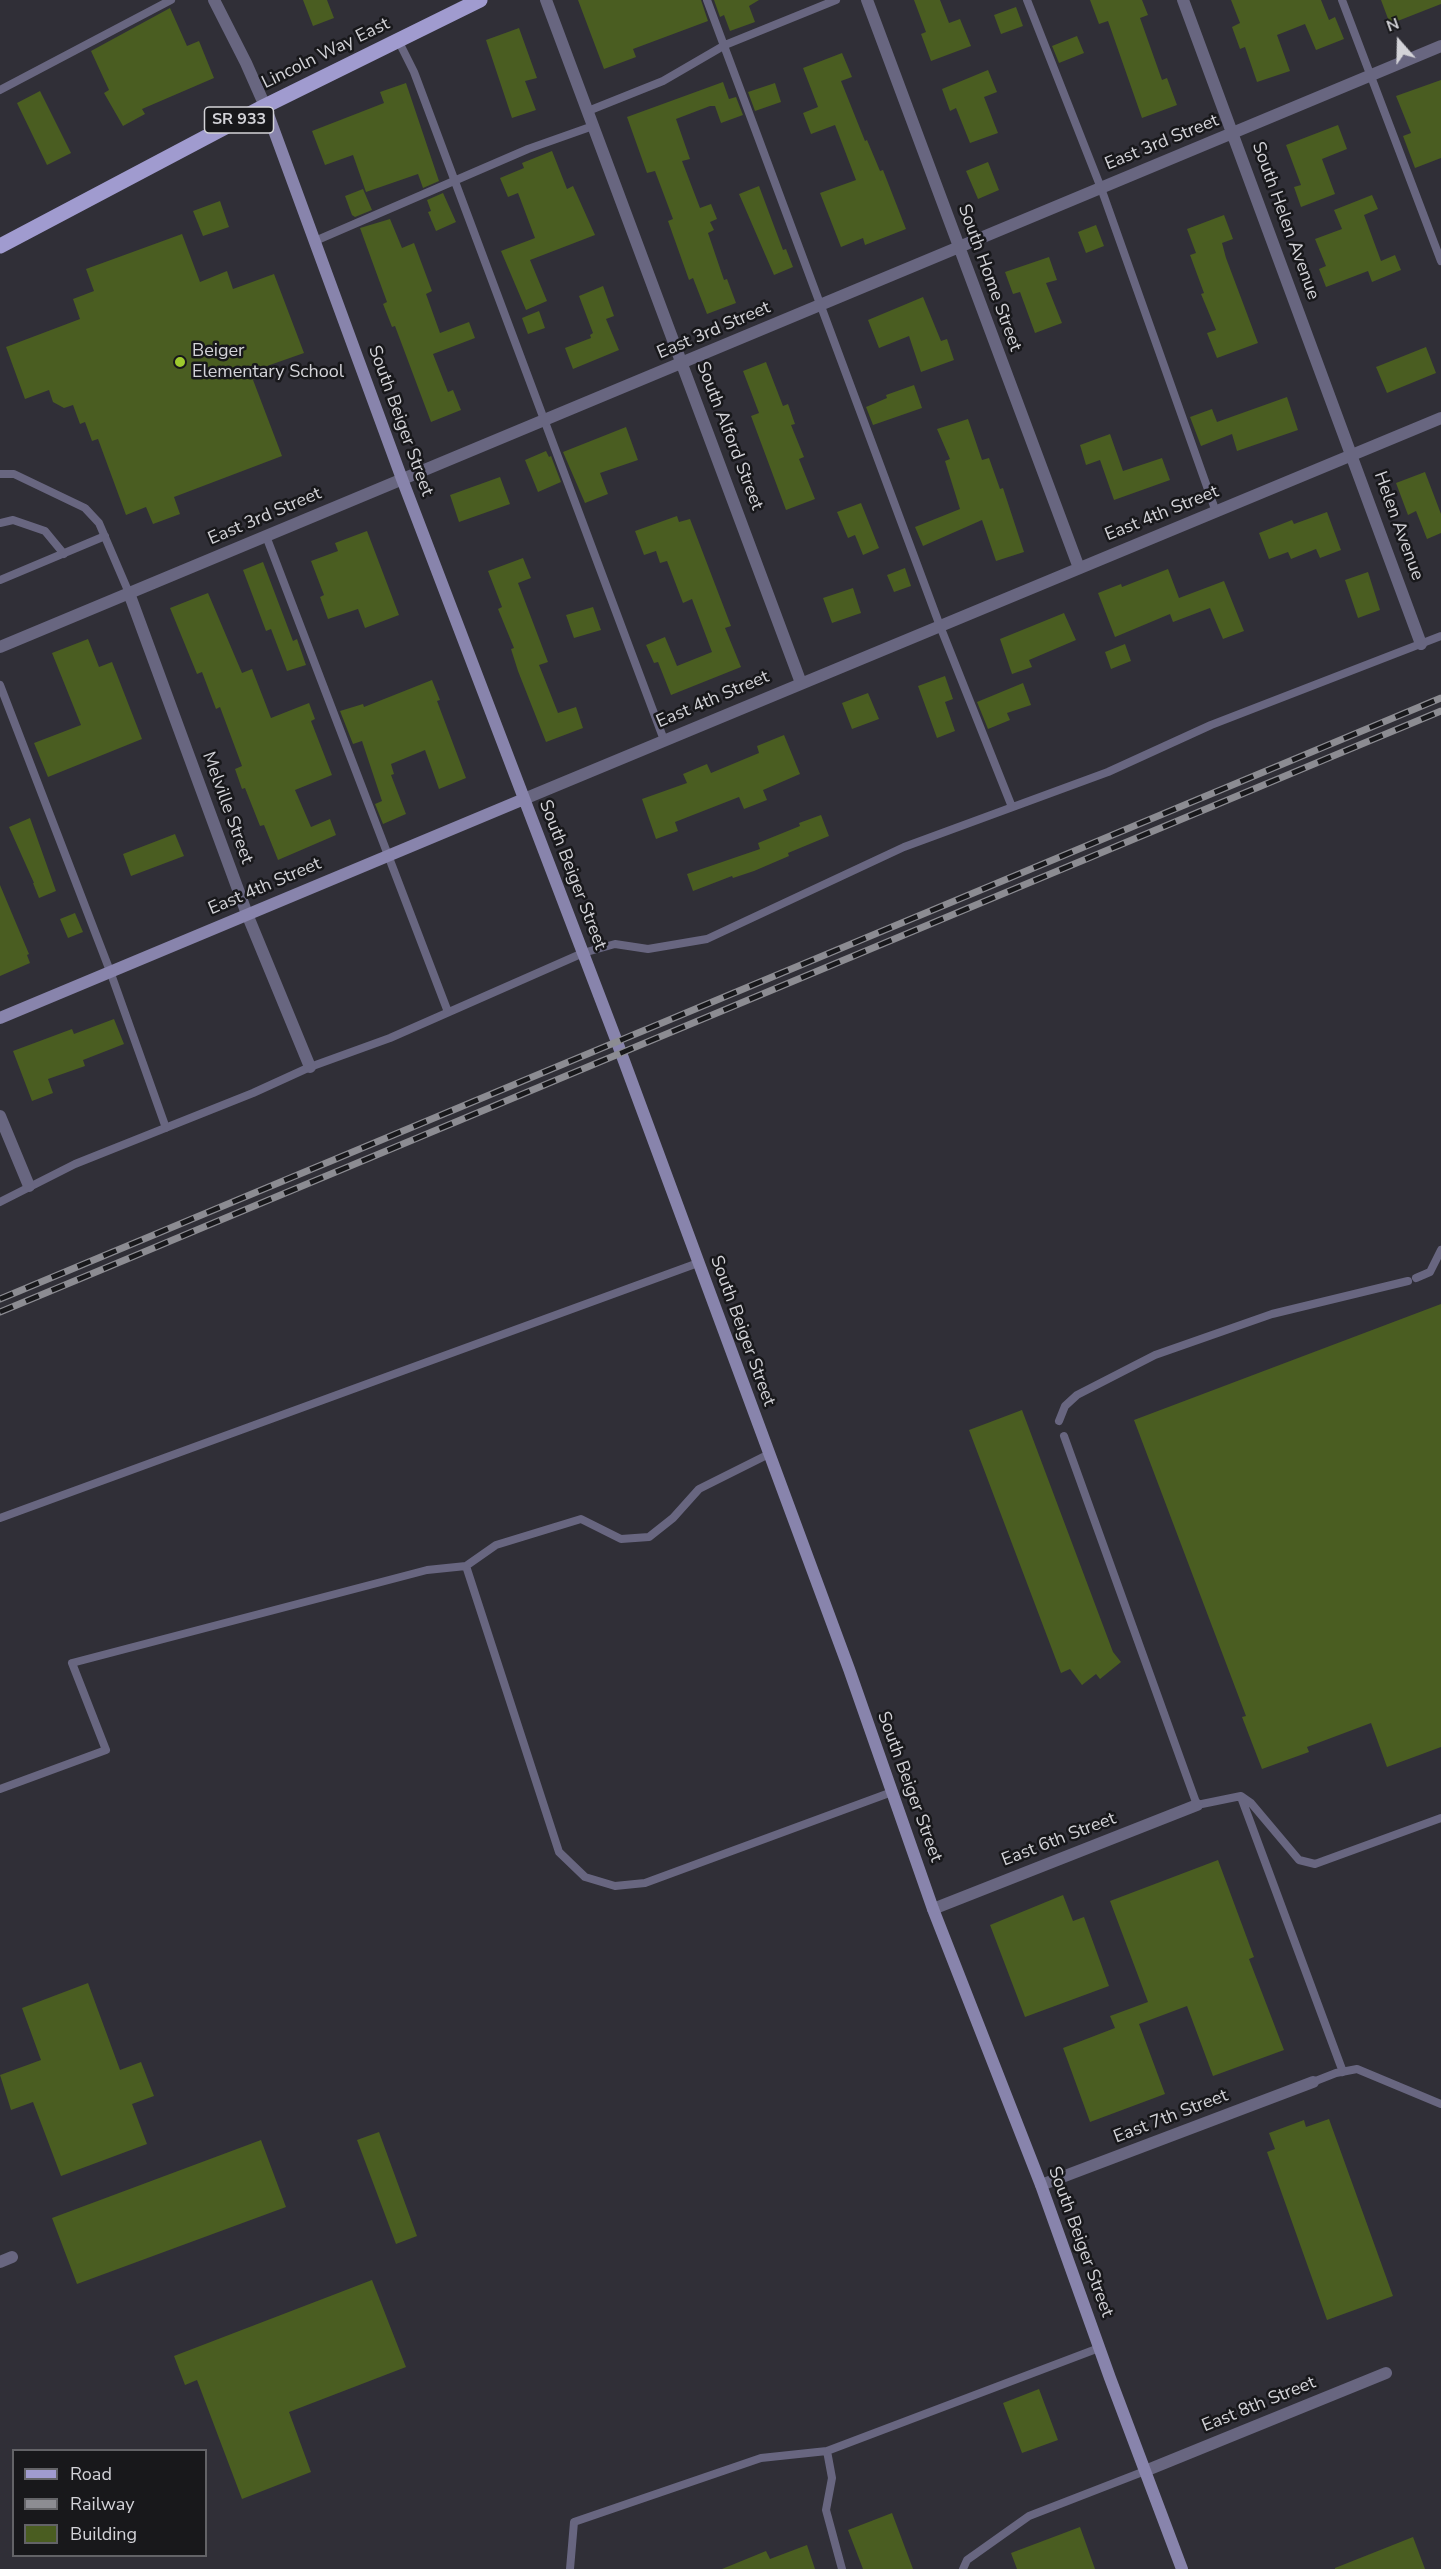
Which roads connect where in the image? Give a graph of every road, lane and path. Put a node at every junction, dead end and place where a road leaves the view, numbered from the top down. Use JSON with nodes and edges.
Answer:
{"nodes":[{"id":1,"x":171,"y":0,"type":"edge"},
{"id":2,"x":214,"y":0,"type":"edge"},
{"id":3,"x":480,"y":0,"type":"edge"},
{"id":4,"x":546,"y":0,"type":"edge"},
{"id":5,"x":707,"y":0,"type":"edge"},
{"id":6,"x":836,"y":0,"type":"edge"},
{"id":7,"x":867,"y":0,"type":"edge"},
{"id":8,"x":1027,"y":0,"type":"edge"},
{"id":9,"x":1183,"y":0,"type":"edge"},
{"id":10,"x":1342,"y":0,"type":"edge"},
{"id":11,"x":398,"y":40,"type":"junction"},
{"id":12,"x":725,"y":45,"type":"junction"},
{"id":13,"x":1441,"y":46,"type":"edge"},
{"id":14,"x":1371,"y":75,"type":"junction"},
{"id":15,"x":0,"y":90,"type":"edge"},
{"id":16,"x":265,"y":106,"type":"junction"},
{"id":17,"x":588,"y":111,"type":"junction"},
{"id":18,"x":593,"y":126,"type":"junction"},
{"id":19,"x":1233,"y":133,"type":"junction"},
{"id":20,"x":453,"y":182,"type":"junction"},
{"id":21,"x":1101,"y":188,"type":"junction"},
{"id":22,"x":315,"y":241,"type":"junction"},
{"id":23,"x":0,"y":246,"type":"edge"},
{"id":24,"x":959,"y":247,"type":"junction"},
{"id":25,"x":1441,"y":261,"type":"edge"},
{"id":26,"x":822,"y":304,"type":"junction"},
{"id":27,"x":682,"y":364,"type":"junction"},
{"id":28,"x":1441,"y":418,"type":"edge"},
{"id":29,"x":544,"y":421,"type":"junction"},
{"id":30,"x":1352,"y":455,"type":"junction"},
{"id":31,"x":0,"y":474,"type":"edge"},
{"id":32,"x":402,"y":479,"type":"junction"},
{"id":33,"x":1216,"y":512,"type":"junction"},
{"id":34,"x":0,"y":523,"type":"edge"},
{"id":35,"x":105,"y":536,"type":"junction"},
{"id":36,"x":266,"y":536,"type":"junction"},
{"id":37,"x":64,"y":554,"type":"junction"},
{"id":38,"x":1079,"y":568,"type":"junction"},
{"id":39,"x":0,"y":580,"type":"edge"},
{"id":40,"x":129,"y":593,"type":"junction"},
{"id":41,"x":940,"y":626,"type":"junction"},
{"id":42,"x":1441,"y":636,"type":"edge"},
{"id":43,"x":1421,"y":644,"type":"junction"},
{"id":44,"x":0,"y":647,"type":"edge"},
{"id":45,"x":801,"y":683,"type":"junction"},
{"id":46,"x":0,"y":685,"type":"edge"},
{"id":47,"x":664,"y":740,"type":"junction"},
{"id":48,"x":524,"y":799,"type":"junction"},
{"id":49,"x":1012,"y":807,"type":"junction"},
{"id":50,"x":388,"y":855,"type":"junction"},
{"id":51,"x":247,"y":914,"type":"junction"},
{"id":52,"x":583,"y":953,"type":"junction"},
{"id":53,"x":110,"y":971,"type":"junction"},
{"id":54,"x":448,"y":1012,"type":"junction"},
{"id":55,"x":0,"y":1018,"type":"edge"},
{"id":56,"x":310,"y":1067,"type":"junction"},
{"id":57,"x":0,"y":1116,"type":"edge"},
{"id":58,"x":166,"y":1128,"type":"junction"},
{"id":59,"x":29,"y":1186,"type":"junction"},
{"id":60,"x":0,"y":1202,"type":"edge"},
{"id":61,"x":1441,"y":1250,"type":"edge"},
{"id":62,"x":698,"y":1263,"type":"junction"},
{"id":63,"x":1059,"y":1421,"type":"dead end"},
{"id":64,"x":1064,"y":1436,"type":"dead end"},
{"id":65,"x":769,"y":1454,"type":"junction"},
{"id":66,"x":0,"y":1518,"type":"edge"},
{"id":67,"x":466,"y":1566,"type":"junction"},
{"id":68,"x":0,"y":1789,"type":"edge"},
{"id":69,"x":892,"y":1792,"type":"junction"},
{"id":70,"x":1241,"y":1796,"type":"junction"},
{"id":71,"x":1197,"y":1805,"type":"junction"},
{"id":72,"x":1441,"y":1818,"type":"edge"},
{"id":73,"x":933,"y":1909,"type":"junction"},
{"id":74,"x":1343,"y":2072,"type":"junction"},
{"id":75,"x":1314,"y":2082,"type":"joint"},
{"id":76,"x":1441,"y":2104,"type":"edge"},
{"id":77,"x":1041,"y":2185,"type":"junction"},
{"id":78,"x":12,"y":2257,"type":"dead end"},
{"id":79,"x":0,"y":2262,"type":"edge"},
{"id":80,"x":1099,"y":2348,"type":"junction"},
{"id":81,"x":1386,"y":2373,"type":"dead end"},
{"id":82,"x":827,"y":2451,"type":"junction"},
{"id":83,"x":1145,"y":2471,"type":"junction"},
{"id":84,"x":570,"y":2569,"type":"edge"},
{"id":85,"x":842,"y":2569,"type":"edge"},
{"id":86,"x":963,"y":2569,"type":"edge"},
{"id":87,"x":1182,"y":2569,"type":"edge"}],
"edges":[{"from":1,"to":15,"type":"lane"},
{"from":2,"to":16,"type":"street"},
{"from":3,"to":11,"type":"main road","name":"Lincoln Way East","number":"SR 933"},
{"from":4,"to":17,"type":"street","name":"South Alford Street"},
{"from":5,"to":12,"type":"lane"},
{"from":6,"to":12,"type":"lane"},
{"from":7,"to":24,"type":"street","name":"South Home Street"},
{"from":8,"to":21,"type":"lane"},
{"from":9,"to":19,"type":"street","name":"South Helen Avenue"},
{"from":10,"to":14,"type":"lane"},
{"from":11,"to":16,"type":"main road","name":"Lincoln Way East","number":"SR 933"},
{"from":11,"to":20,"type":"lane"},
{"from":12,"to":17,"type":"lane"},
{"from":12,"to":26,"type":"lane"},
{"from":13,"to":14,"type":"street","name":"East 3rd Street"},
{"from":14,"to":19,"type":"street","name":"East 3rd Street"},
{"from":14,"to":25,"type":"lane"},
{"from":16,"to":22,"type":"street","name":"South Beiger Street"},
{"from":16,"to":23,"type":"main road","name":"Lincoln Way East","number":"SR 933"},
{"from":17,"to":18,"type":"street","name":"South Alford Street"},
{"from":18,"to":20,"type":"lane"},
{"from":18,"to":27,"type":"street","name":"South Alford Street"},
{"from":19,"to":21,"type":"street","name":"East 3rd Street"},
{"from":19,"to":30,"type":"street","name":"South Helen Avenue"},
{"from":20,"to":22,"type":"lane"},
{"from":20,"to":29,"type":"lane"},
{"from":21,"to":24,"type":"street","name":"East 3rd Street"},
{"from":21,"to":33,"type":"lane"},
{"from":22,"to":32,"type":"street","name":"South Beiger Street"},
{"from":24,"to":26,"type":"street","name":"East 3rd Street"},
{"from":24,"to":38,"type":"street","name":"South Home Street"},
{"from":26,"to":27,"type":"street","name":"East 3rd Street"},
{"from":26,"to":41,"type":"lane"},
{"from":27,"to":29,"type":"street","name":"East 3rd Street"},
{"from":27,"to":45,"type":"street","name":"South Alford Street"},
{"from":28,"to":30,"type":"street","name":"East 4th Street"},
{"from":29,"to":32,"type":"street","name":"East 3rd Street"},
{"from":29,"to":47,"type":"lane"},
{"from":30,"to":33,"type":"street","name":"East 4th Street"},
{"from":30,"to":43,"type":"street","name":"Helen Avenue"},
{"from":31,"to":35,"type":"lane"},
{"from":32,"to":36,"type":"street","name":"East 3rd Street"},
{"from":32,"to":48,"type":"street","name":"South Beiger Street"},
{"from":33,"to":38,"type":"street","name":"East 4th Street"},
{"from":34,"to":37,"type":"lane"},
{"from":35,"to":37,"type":"lane"},
{"from":35,"to":40,"type":"lane"},
{"from":36,"to":40,"type":"street","name":"East 3rd Street"},
{"from":36,"to":50,"type":"lane"},
{"from":37,"to":39,"type":"lane"},
{"from":38,"to":41,"type":"street","name":"East 4th Street"},
{"from":40,"to":44,"type":"street","name":"East 3rd Street"},
{"from":40,"to":51,"type":"street","name":"Melville Street"},
{"from":41,"to":45,"type":"street","name":"East 4th Street"},
{"from":41,"to":49,"type":"lane"},
{"from":42,"to":43,"type":"lane"},
{"from":43,"to":49,"type":"lane"},
{"from":45,"to":47,"type":"street","name":"East 4th Street"},
{"from":46,"to":53,"type":"lane"},
{"from":47,"to":48,"type":"street","name":"East 4th Street"},
{"from":48,"to":50,"type":"street","name":"East 4th Street"},
{"from":48,"to":52,"type":"street","name":"South Beiger Street"},
{"from":49,"to":52,"type":"lane"},
{"from":50,"to":51,"type":"street","name":"East 4th Street"},
{"from":50,"to":54,"type":"lane"},
{"from":51,"to":53,"type":"street","name":"East 4th Street"},
{"from":51,"to":56,"type":"street","name":"Melville Street"},
{"from":52,"to":54,"type":"lane"},
{"from":52,"to":62,"type":"street","name":"South Beiger Street"},
{"from":53,"to":55,"type":"street","name":"East 4th Street"},
{"from":53,"to":58,"type":"lane"},
{"from":54,"to":56,"type":"lane"},
{"from":56,"to":58,"type":"lane"},
{"from":57,"to":59,"type":"street"},
{"from":58,"to":59,"type":"lane"},
{"from":59,"to":60,"type":"lane"},
{"from":61,"to":63,"type":"lane"},
{"from":62,"to":65,"type":"street","name":"South Beiger Street"},
{"from":62,"to":66,"type":"lane"},
{"from":64,"to":71,"type":"lane"},
{"from":65,"to":67,"type":"lane"},
{"from":65,"to":69,"type":"street","name":"South Beiger Street"},
{"from":67,"to":68,"type":"lane"},
{"from":67,"to":69,"type":"lane"},
{"from":69,"to":73,"type":"street","name":"South Beiger Street"},
{"from":70,"to":71,"type":"lane"},
{"from":70,"to":72,"type":"lane"},
{"from":70,"to":74,"type":"lane"},
{"from":71,"to":73,"type":"street","name":"East 6th Street"},
{"from":73,"to":77,"type":"street","name":"South Beiger Street"},
{"from":74,"to":75,"type":"lane"},
{"from":74,"to":76,"type":"lane"},
{"from":75,"to":77,"type":"street","name":"East 7th Street"},
{"from":77,"to":80,"type":"street","name":"South Beiger Street"},
{"from":78,"to":79,"type":"street"},
{"from":80,"to":82,"type":"lane"},
{"from":80,"to":83,"type":"street","name":"South Beiger Street"},
{"from":81,"to":83,"type":"street","name":"East 8th Street"},
{"from":82,"to":84,"type":"lane"},
{"from":82,"to":85,"type":"lane"},
{"from":83,"to":86,"type":"lane"},
{"from":83,"to":87,"type":"street","name":"South Beiger Street"}]}
